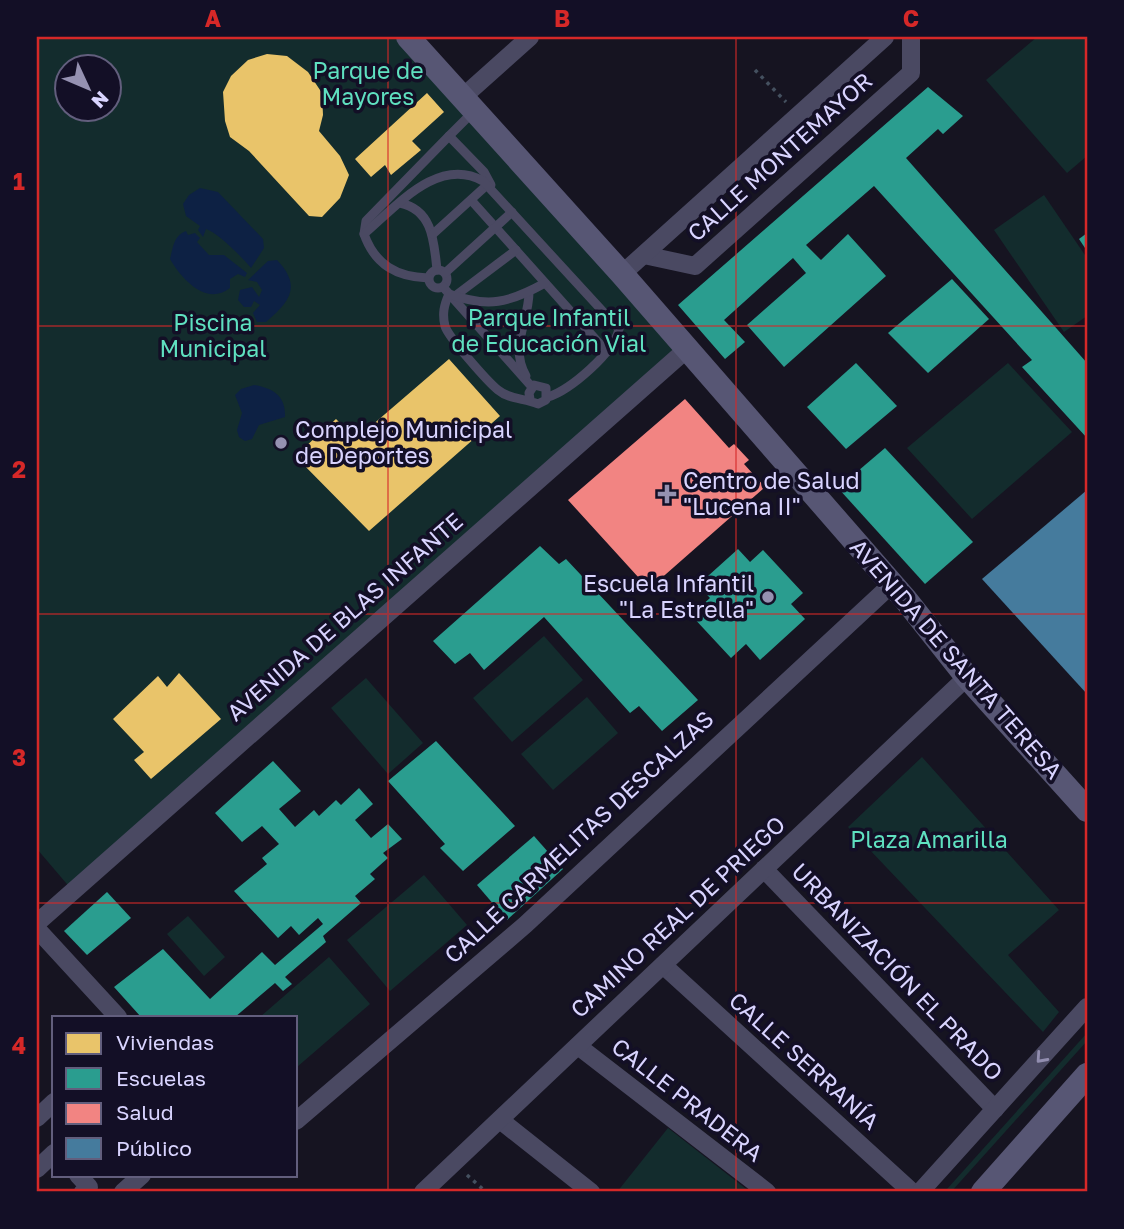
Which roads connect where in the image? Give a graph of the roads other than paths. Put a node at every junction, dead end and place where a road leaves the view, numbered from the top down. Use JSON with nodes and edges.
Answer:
{"nodes":[{"id":1,"x":408,"y":37,"type":"edge"},
{"id":2,"x":530,"y":37,"type":"edge"},
{"id":3,"x":886,"y":37,"type":"edge"},
{"id":4,"x":911,"y":37,"type":"edge"},
{"id":5,"x":470,"y":102,"type":"junction"},
{"id":6,"x":449,"y":136,"type":"junction"},
{"id":7,"x":487,"y":185,"type":"junction"},
{"id":8,"x":494,"y":193,"type":"junction"},
{"id":9,"x":471,"y":200,"type":"junction"},
{"id":10,"x":400,"y":203,"type":"junction"},
{"id":11,"x":512,"y":212,"type":"junction"},
{"id":12,"x":495,"y":227,"type":"junction"},
{"id":13,"x":364,"y":234,"type":"junction"},
{"id":14,"x":433,"y":234,"type":"junction"},
{"id":15,"x":516,"y":250,"type":"junction"},
{"id":16,"x":644,"y":255,"type":"junction"},
{"id":17,"x":441,"y":271,"type":"junction"},
{"id":18,"x":622,"y":274,"type":"junction"},
{"id":19,"x":428,"y":278,"type":"junction"},
{"id":20,"x":545,"y":283,"type":"junction"},
{"id":21,"x":449,"y":292,"type":"junction"},
{"id":22,"x":529,"y":292,"type":"junction"},
{"id":23,"x":687,"y":349,"type":"junction"},
{"id":24,"x":607,"y":352,"type":"junction"},
{"id":25,"x":532,"y":387,"type":"junction"},
{"id":26,"x":548,"y":397,"type":"junction"},
{"id":27,"x":530,"y":399,"type":"junction"},
{"id":28,"x":892,"y":584,"type":"junction"},
{"id":29,"x":967,"y":677,"type":"junction"},
{"id":30,"x":1087,"y":810,"type":"edge"},
{"id":31,"x":764,"y":869,"type":"junction"},
{"id":32,"x":37,"y":923,"type":"edge"},
{"id":33,"x":37,"y":929,"type":"edge"},
{"id":34,"x":663,"y":965,"type":"junction"},
{"id":35,"x":1087,"y":1007,"type":"edge"},
{"id":36,"x":117,"y":1016,"type":"edge"},
{"id":37,"x":578,"y":1046,"type":"junction"},
{"id":38,"x":1087,"y":1075,"type":"edge"},
{"id":39,"x":52,"y":1104,"type":"edge"},
{"id":40,"x":995,"y":1109,"type":"junction"},
{"id":41,"x":37,"y":1118,"type":"edge"},
{"id":42,"x":298,"y":1119,"type":"edge"},
{"id":43,"x":500,"y":1120,"type":"junction"},
{"id":44,"x":52,"y":1155,"type":"edge"},
{"id":45,"x":37,"y":1169,"type":"edge"},
{"id":46,"x":79,"y":1176,"type":"edge"},
{"id":47,"x":141,"y":1176,"type":"edge"},
{"id":48,"x":83,"y":1192,"type":"edge"},
{"id":49,"x":123,"y":1192,"type":"edge"},
{"id":50,"x":423,"y":1192,"type":"edge"},
{"id":51,"x":591,"y":1192,"type":"edge"},
{"id":52,"x":767,"y":1192,"type":"edge"},
{"id":53,"x":912,"y":1192,"type":"edge"},
{"id":54,"x":919,"y":1192,"type":"edge"},
{"id":55,"x":983,"y":1192,"type":"edge"}],
"edges":[{"from":1,"to":5,"type":"street","name":"AVENIDA DE SANTA TERESA"},
{"from":2,"to":5,"type":"street"},
{"from":3,"to":16,"type":"street","name":"CALLE MONTEMAYOR"},
{"from":4,"to":16,"type":"street","name":"CALLE MONTEMAYOR"},
{"from":5,"to":6,"type":"lane"},
{"from":5,"to":18,"type":"street","name":"AVENIDA DE SANTA TERESA"},
{"from":6,"to":8,"type":"lane"},
{"from":6,"to":13,"type":"lane"},
{"from":7,"to":8,"type":"lane"},
{"from":7,"to":9,"type":"lane"},
{"from":7,"to":10,"type":"lane"},
{"from":8,"to":11,"type":"lane"},
{"from":9,"to":12,"type":"lane"},
{"from":9,"to":14,"type":"lane"},
{"from":10,"to":13,"type":"lane"},
{"from":10,"to":14,"type":"lane"},
{"from":11,"to":12,"type":"lane"},
{"from":11,"to":24,"type":"lane"},
{"from":12,"to":15,"type":"lane"},
{"from":12,"to":17,"type":"lane"},
{"from":13,"to":19,"type":"lane"},
{"from":14,"to":17,"type":"lane"},
{"from":15,"to":20,"type":"lane"},
{"from":15,"to":21,"type":"lane"},
{"from":16,"to":18,"type":"street","name":"CALLE MONTEMAYOR"},
{"from":17,"to":19,"type":"lane"},
{"from":17,"to":21,"type":"lane"},
{"from":18,"to":23,"type":"street","name":"AVENIDA DE SANTA TERESA"},
{"from":19,"to":21,"type":"lane"},
{"from":20,"to":22,"type":"lane"},
{"from":20,"to":24,"type":"lane"},
{"from":21,"to":22,"type":"lane"},
{"from":21,"to":25,"type":"lane"},
{"from":21,"to":27,"type":"lane"},
{"from":22,"to":25,"type":"lane"},
{"from":23,"to":28,"type":"street","name":"AVENIDA DE SANTA TERESA"},
{"from":23,"to":32,"type":"street","name":"AVENIDA DE BLAS INFANTE"},
{"from":24,"to":26,"type":"lane"},
{"from":25,"to":26,"type":"lane"},
{"from":25,"to":27,"type":"lane"},
{"from":26,"to":27,"type":"lane"},
{"from":28,"to":29,"type":"street","name":"AVENIDA DE SANTA TERESA"},
{"from":28,"to":42,"type":"street","name":"CALLE CARMELITAS DESCALZAS"},
{"from":29,"to":30,"type":"street","name":"AVENIDA DE SANTA TERESA"},
{"from":29,"to":31,"type":"street","name":"CAMINO REAL DE PRIEGO"},
{"from":31,"to":34,"type":"street","name":"CAMINO REAL DE PRIEGO"},
{"from":31,"to":40,"type":"street","name":"URBANIZACIÓN EL PRADO"},
{"from":33,"to":36,"type":"street"},
{"from":34,"to":37,"type":"street","name":"CAMINO REAL DE PRIEGO"},
{"from":34,"to":53,"type":"street","name":"CALLE SERRANÍA"},
{"from":35,"to":40,"type":"street","one_way":true},
{"from":37,"to":43,"type":"street","name":"CAMINO REAL DE PRIEGO"},
{"from":37,"to":52,"type":"street","name":"CALLE PRADERA"},
{"from":38,"to":55,"type":"street"},
{"from":39,"to":41,"type":"street"},
{"from":40,"to":54,"type":"street"},
{"from":43,"to":50,"type":"street","name":"CAMINO REAL DE PRIEGO"},
{"from":43,"to":51,"type":"street"},
{"from":44,"to":45,"type":"street"},
{"from":46,"to":48,"type":"street"},
{"from":47,"to":49,"type":"street"}]}
